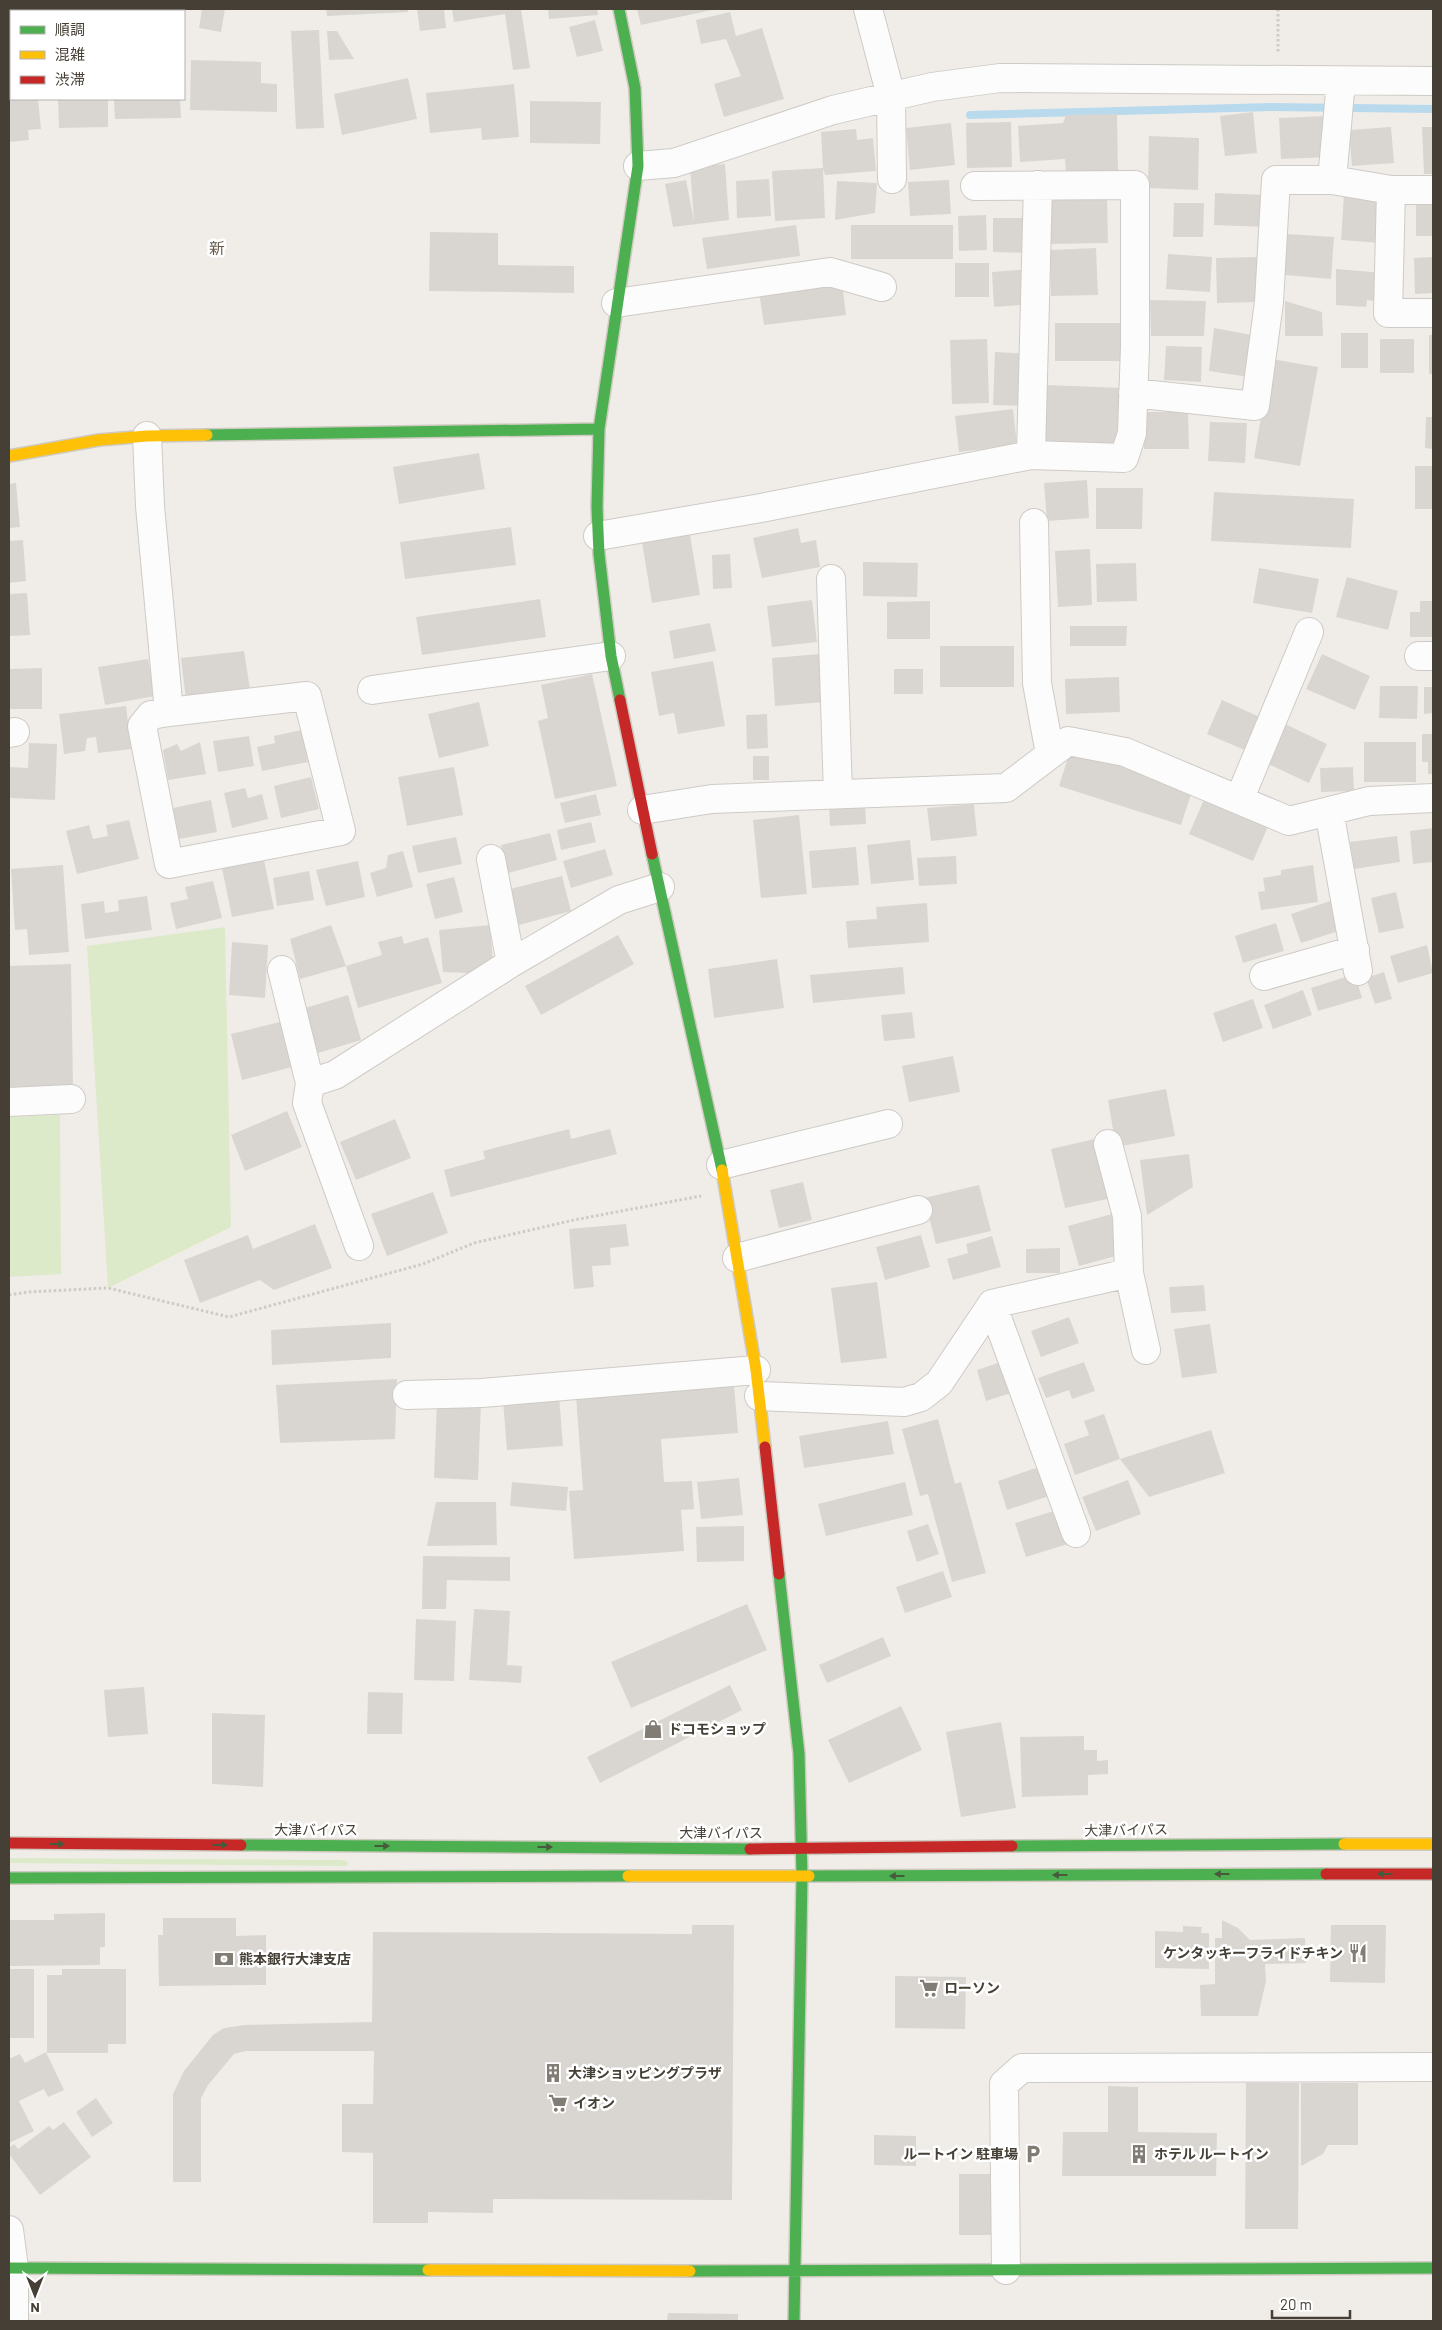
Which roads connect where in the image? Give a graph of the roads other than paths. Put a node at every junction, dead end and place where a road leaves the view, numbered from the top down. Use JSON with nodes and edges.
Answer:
{"nodes":[{"id":1,"x":620,"y":9,"type":"edge"},
{"id":2,"x":868,"y":9,"type":"edge"},
{"id":3,"x":1341,"y":81,"type":"junction"},
{"id":4,"x":1433,"y":81,"type":"edge"},
{"id":5,"x":891,"y":96,"type":"junction"},
{"id":6,"x":638,"y":166,"type":"junction"},
{"id":7,"x":892,"y":179,"type":"dead end"},
{"id":8,"x":1332,"y":180,"type":"junction"},
{"id":9,"x":1038,"y":185,"type":"junction"},
{"id":10,"x":975,"y":186,"type":"dead end"},
{"id":11,"x":1391,"y":190,"type":"junction"},
{"id":12,"x":1433,"y":190,"type":"edge"},
{"id":13,"x":882,"y":287,"type":"dead end"},
{"id":14,"x":616,"y":303,"type":"junction"},
{"id":15,"x":1433,"y":313,"type":"edge"},
{"id":16,"x":1133,"y":393,"type":"junction"},
{"id":17,"x":600,"y":428,"type":"junction"},
{"id":18,"x":146,"y":436,"type":"junction"},
{"id":19,"x":1031,"y":455,"type":"junction"},
{"id":20,"x":9,"y":456,"type":"edge"},
{"id":21,"x":1034,"y":523,"type":"dead end"},
{"id":22,"x":598,"y":536,"type":"junction"},
{"id":23,"x":831,"y":579,"type":"dead end"},
{"id":24,"x":1309,"y":632,"type":"dead end"},
{"id":25,"x":611,"y":656,"type":"junction"},
{"id":26,"x":372,"y":690,"type":"dead end"},
{"id":27,"x":170,"y":712,"type":"junction"},
{"id":28,"x":1050,"y":754,"type":"junction"},
{"id":29,"x":838,"y":794,"type":"junction"},
{"id":30,"x":1433,"y":798,"type":"edge"},
{"id":31,"x":1240,"y":800,"type":"junction"},
{"id":32,"x":642,"y":810,"type":"junction"},
{"id":33,"x":1329,"y":811,"type":"junction"},
{"id":34,"x":491,"y":859,"type":"dead end"},
{"id":35,"x":660,"y":887,"type":"junction"},
{"id":36,"x":511,"y":963,"type":"junction"},
{"id":37,"x":282,"y":970,"type":"dead end"},
{"id":38,"x":1264,"y":976,"type":"dead end"},
{"id":39,"x":310,"y":1083,"type":"junction"},
{"id":40,"x":71,"y":1098,"type":"dead end"},
{"id":41,"x":9,"y":1102,"type":"edge"},
{"id":42,"x":888,"y":1124,"type":"dead end"},
{"id":43,"x":1108,"y":1144,"type":"dead end"},
{"id":44,"x":721,"y":1165,"type":"junction"},
{"id":45,"x":918,"y":1210,"type":"dead end"},
{"id":46,"x":359,"y":1246,"type":"dead end"},
{"id":47,"x":737,"y":1258,"type":"junction"},
{"id":48,"x":1129,"y":1273,"type":"junction"},
{"id":49,"x":992,"y":1304,"type":"junction"},
{"id":50,"x":1146,"y":1350,"type":"dead end"},
{"id":51,"x":756,"y":1370,"type":"junction"},
{"id":52,"x":407,"y":1395,"type":"dead end"},
{"id":53,"x":759,"y":1396,"type":"junction"},
{"id":54,"x":1076,"y":1533,"type":"dead end"},
{"id":55,"x":9,"y":1843,"type":"edge"},
{"id":56,"x":1433,"y":1844,"type":"edge"},
{"id":57,"x":802,"y":1849,"type":"junction"},
{"id":58,"x":1433,"y":1874,"type":"edge"},
{"id":59,"x":802,"y":1876,"type":"junction"},
{"id":60,"x":9,"y":1878,"type":"edge"},
{"id":61,"x":1433,"y":2067,"type":"edge"},
{"id":62,"x":9,"y":2230,"type":"edge"},
{"id":63,"x":11,"y":2268,"type":"edge"},
{"id":64,"x":1433,"y":2268,"type":"edge"},
{"id":65,"x":1006,"y":2270,"type":"junction"},
{"id":66,"x":793,"y":2271,"type":"junction"},
{"id":67,"x":14,"y":2321,"type":"edge"},
{"id":68,"x":794,"y":2321,"type":"edge"}],
"edges":[{"from":1,"to":6,"type":"main road"},
{"from":2,"to":5,"type":"street"},
{"from":3,"to":4,"type":"street"},
{"from":3,"to":5,"type":"street"},
{"from":3,"to":8,"type":"street"},
{"from":5,"to":6,"type":"street"},
{"from":5,"to":7,"type":"street"},
{"from":6,"to":14,"type":"main road"},
{"from":8,"to":11,"type":"street"},
{"from":8,"to":16,"type":"street"},
{"from":9,"to":10,"type":"street"},
{"from":9,"to":16,"type":"street"},
{"from":9,"to":19,"type":"street"},
{"from":11,"to":12,"type":"street"},
{"from":11,"to":15,"type":"street"},
{"from":13,"to":14,"type":"street"},
{"from":14,"to":17,"type":"main road"},
{"from":16,"to":19,"type":"street"},
{"from":17,"to":18,"type":"main road"},
{"from":17,"to":22,"type":"main road"},
{"from":18,"to":20,"type":"main road"},
{"from":18,"to":27,"type":"street"},
{"from":19,"to":22,"type":"street"},
{"from":21,"to":28,"type":"street"},
{"from":22,"to":25,"type":"main road"},
{"from":23,"to":29,"type":"street"},
{"from":24,"to":31,"type":"street"},
{"from":25,"to":26,"type":"street"},
{"from":25,"to":32,"type":"main road"},
{"from":27,"to":27,"type":"street"},
{"from":28,"to":29,"type":"street"},
{"from":28,"to":31,"type":"street"},
{"from":29,"to":32,"type":"street"},
{"from":30,"to":33,"type":"street"},
{"from":31,"to":33,"type":"street"},
{"from":32,"to":35,"type":"main road"},
{"from":33,"to":38,"type":"street"},
{"from":34,"to":36,"type":"street"},
{"from":35,"to":36,"type":"street"},
{"from":35,"to":44,"type":"main road"},
{"from":36,"to":39,"type":"street"},
{"from":37,"to":39,"type":"street"},
{"from":39,"to":46,"type":"street"},
{"from":40,"to":41,"type":"street"},
{"from":42,"to":44,"type":"street"},
{"from":43,"to":48,"type":"street"},
{"from":44,"to":47,"type":"main road"},
{"from":45,"to":47,"type":"street"},
{"from":47,"to":51,"type":"main road"},
{"from":48,"to":49,"type":"street"},
{"from":48,"to":50,"type":"street"},
{"from":49,"to":53,"type":"street"},
{"from":49,"to":54,"type":"street"},
{"from":51,"to":52,"type":"street"},
{"from":51,"to":53,"type":"main road"},
{"from":53,"to":57,"type":"main road"},
{"from":55,"to":57,"type":"main road","name":"大津バイパス","one_way":true},
{"from":56,"to":57,"type":"main road","name":"大津バイパス"},
{"from":57,"to":59,"type":"main road"},
{"from":58,"to":59,"type":"main road","one_way":true},
{"from":59,"to":60,"type":"main road"},
{"from":59,"to":66,"type":"main road"},
{"from":61,"to":65,"type":"street"},
{"from":62,"to":63,"type":"street"},
{"from":63,"to":66,"type":"main road"},
{"from":63,"to":67,"type":"street"},
{"from":64,"to":65,"type":"main road"},
{"from":65,"to":66,"type":"main road"},
{"from":66,"to":68,"type":"main road"}]}
